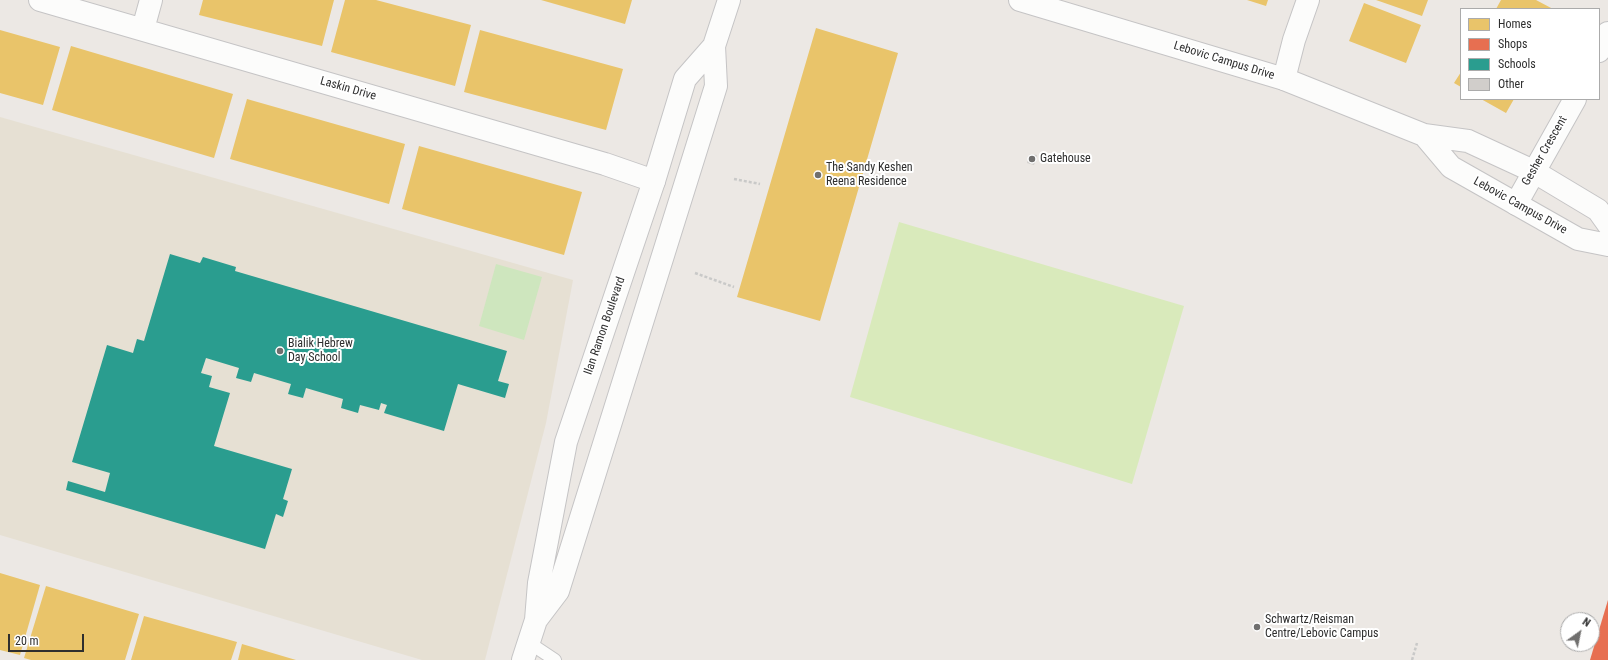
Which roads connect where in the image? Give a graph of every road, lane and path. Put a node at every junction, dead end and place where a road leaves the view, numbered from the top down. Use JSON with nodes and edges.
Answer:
{"nodes":[{"id":1,"x":40,"y":0,"type":"edge"},
{"id":2,"x":151,"y":0,"type":"edge"},
{"id":3,"x":729,"y":0,"type":"edge"},
{"id":4,"x":1308,"y":0,"type":"edge"},
{"id":5,"x":1026,"y":1,"type":"edge"},
{"id":6,"x":143,"y":29,"type":"junction"},
{"id":7,"x":1608,"y":33,"type":"edge"},
{"id":8,"x":714,"y":46,"type":"junction"},
{"id":9,"x":1600,"y":49,"type":"edge"},
{"id":10,"x":1284,"y":79,"type":"junction"},
{"id":11,"x":1574,"y":100,"type":"edge"},
{"id":12,"x":1424,"y":135,"type":"junction"},
{"id":13,"x":1533,"y":171,"type":"junction"},
{"id":14,"x":734,"y":179,"type":"dead end"},
{"id":15,"x":654,"y":181,"type":"junction"},
{"id":16,"x":760,"y":184,"type":"dead end"},
{"id":17,"x":1516,"y":204,"type":"junction"},
{"id":18,"x":1608,"y":224,"type":"edge"},
{"id":19,"x":1608,"y":245,"type":"edge"},
{"id":20,"x":695,"y":273,"type":"dead end"},
{"id":21,"x":734,"y":287,"type":"dead end"},
{"id":22,"x":536,"y":620,"type":"junction"},
{"id":23,"x":1417,"y":643,"type":"dead end"},
{"id":24,"x":525,"y":651,"type":"edge"},
{"id":25,"x":556,"y":660,"type":"edge"},
{"id":26,"x":1412,"y":660,"type":"edge"}],
"edges":[{"from":1,"to":6,"type":"street","name":"Laskin Drive"},
{"from":2,"to":6,"type":"street"},
{"from":3,"to":8,"type":"street","name":"Ilan Ramon Boulevard"},
{"from":4,"to":10,"type":"street"},
{"from":5,"to":10,"type":"street","name":"Lebovic Campus Drive"},
{"from":6,"to":15,"type":"street","name":"Laskin Drive"},
{"from":7,"to":9,"type":"street"},
{"from":8,"to":15,"type":"street","name":"Ilan Ramon Boulevard"},
{"from":8,"to":22,"type":"street","name":"Ilan Ramon Boulevard"},
{"from":10,"to":12,"type":"street","name":"Lebovic Campus Drive"},
{"from":11,"to":13,"type":"street","name":"Gesher Crescent"},
{"from":12,"to":13,"type":"street","name":"Lebovic Campus Drive"},
{"from":12,"to":17,"type":"street","name":"Lebovic Campus Drive"},
{"from":13,"to":17,"type":"street","name":"Gesher Crescent"},
{"from":13,"to":18,"type":"street","name":"Lebovic Campus Drive"},
{"from":14,"to":16,"type":"path"},
{"from":15,"to":22,"type":"street","name":"Ilan Ramon Boulevard"},
{"from":17,"to":19,"type":"street","name":"Lebovic Campus Drive"},
{"from":20,"to":21,"type":"path"},
{"from":22,"to":24,"type":"street","name":"Ilan Ramon Boulevard"},
{"from":23,"to":26,"type":"path"},
{"from":24,"to":25,"type":"lane"}]}
